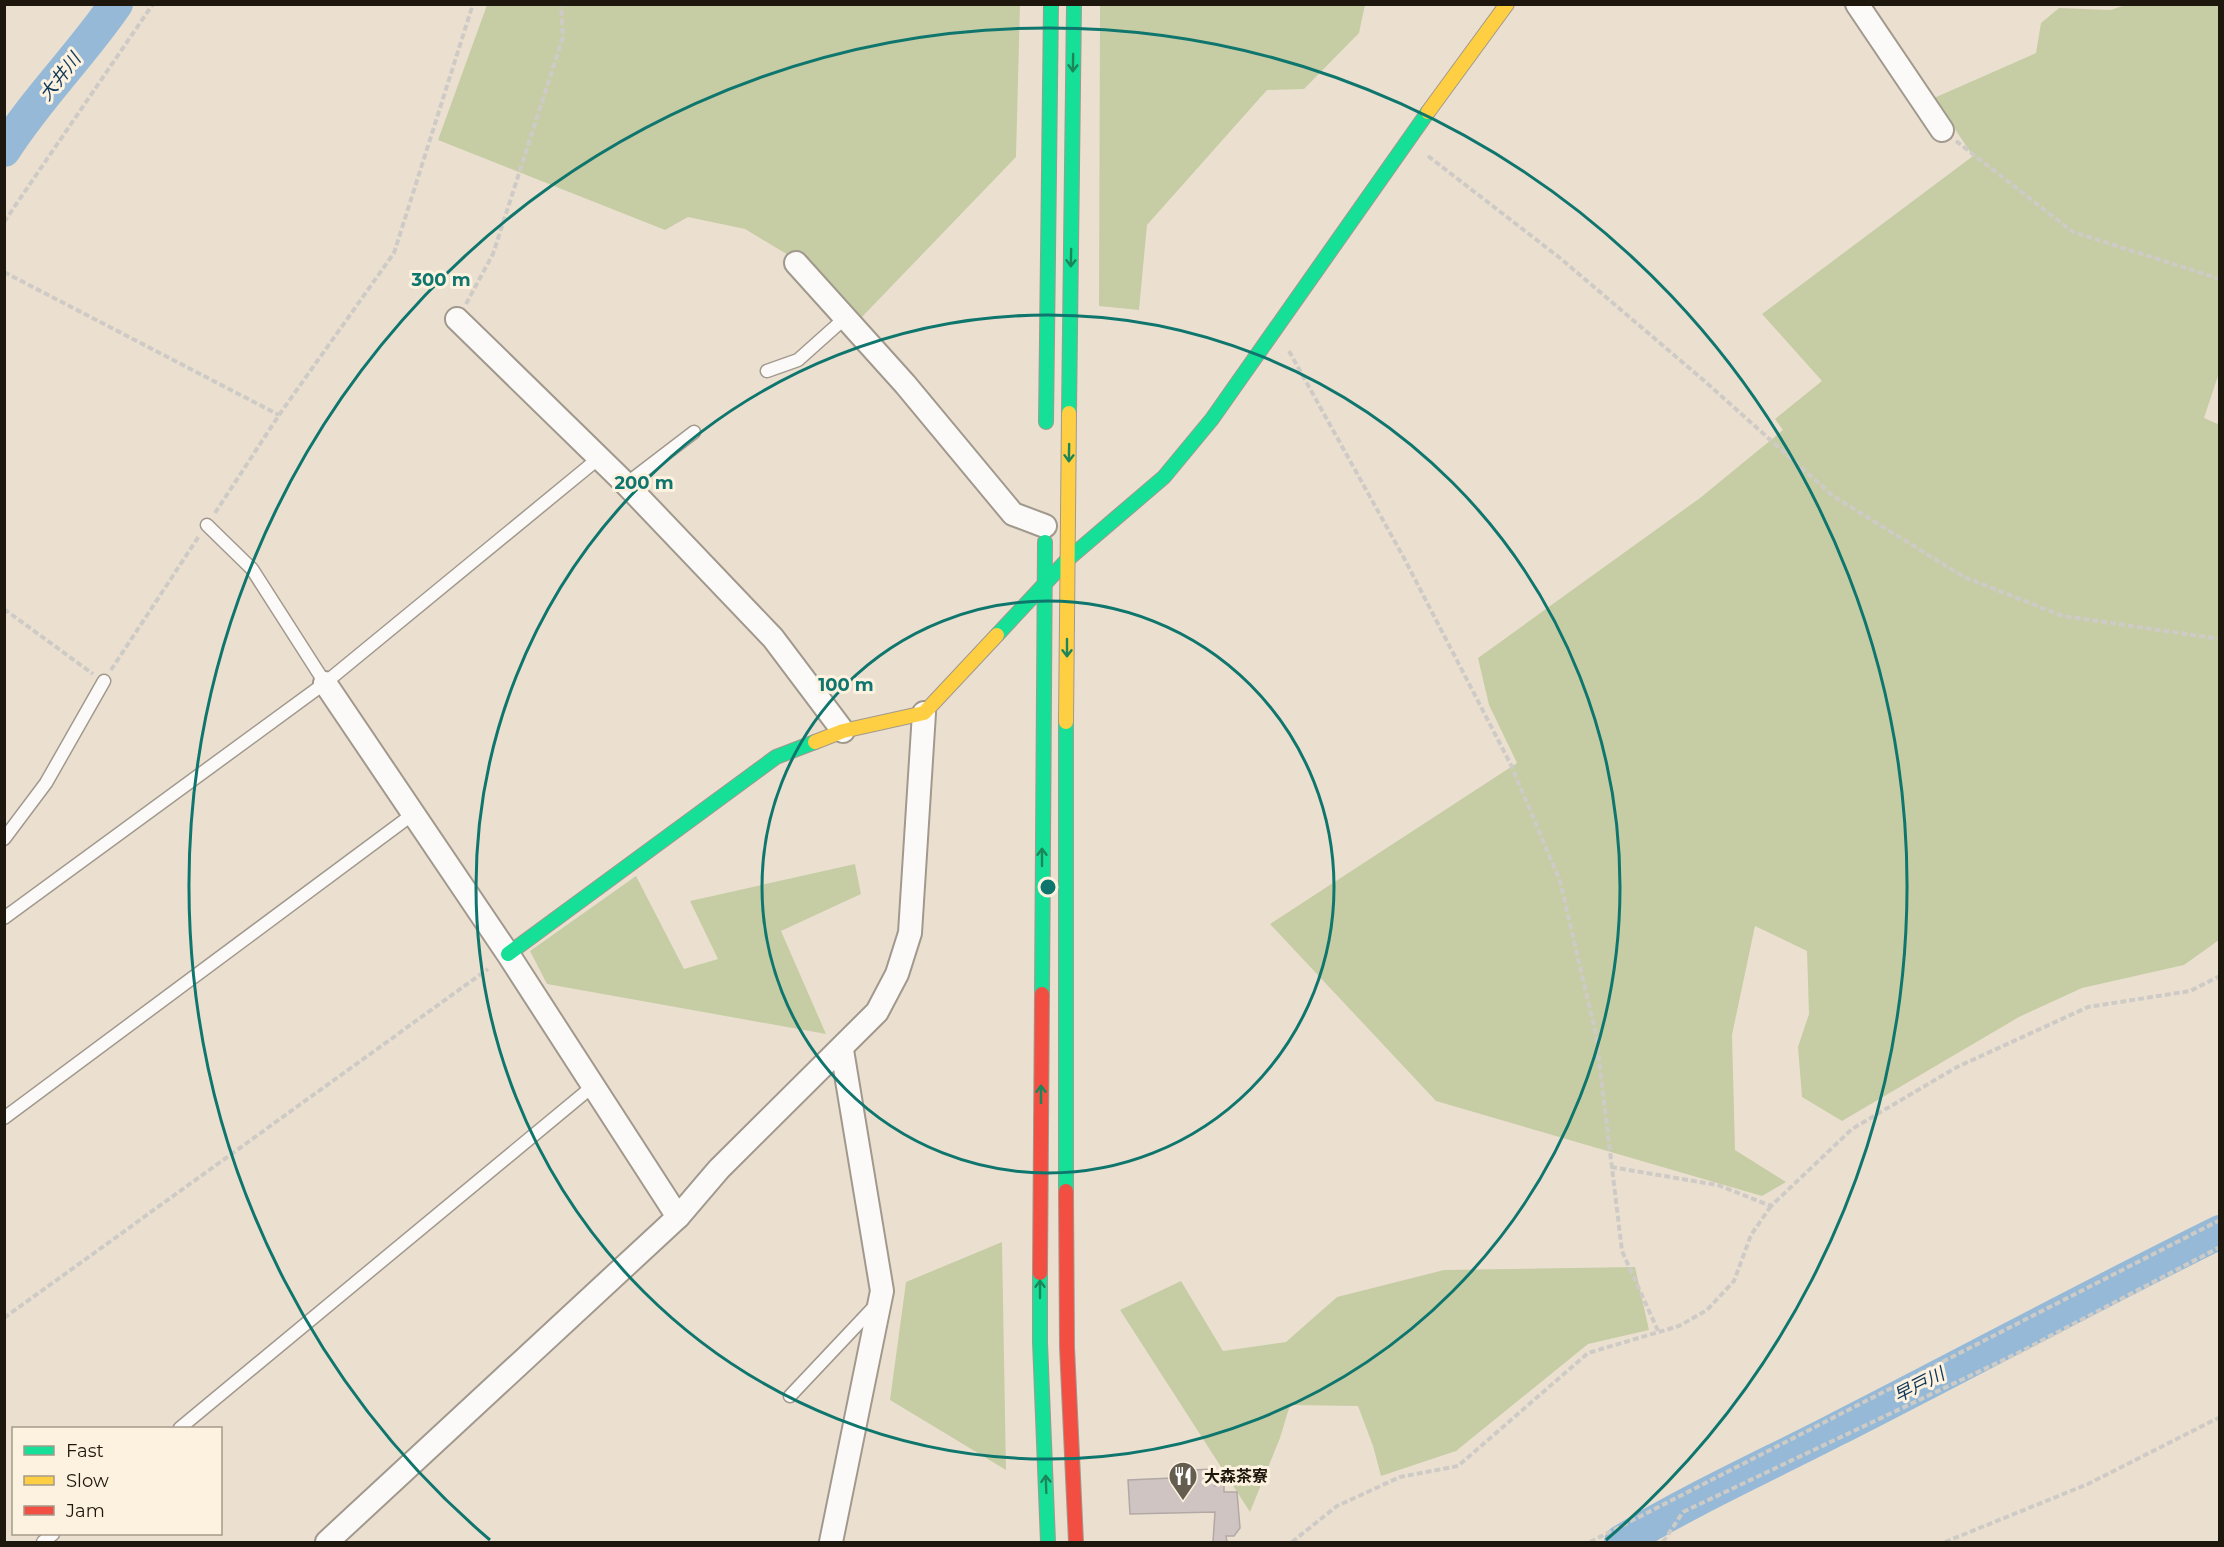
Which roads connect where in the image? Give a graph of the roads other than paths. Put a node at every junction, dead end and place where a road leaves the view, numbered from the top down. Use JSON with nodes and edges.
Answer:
{"nodes":[{"id":1,"x":1050,"y":4,"type":"edge"},
{"id":2,"x":1074,"y":4,"type":"edge"},
{"id":3,"x":1507,"y":4,"type":"edge"},
{"id":4,"x":1857,"y":4,"type":"edge"},
{"id":5,"x":1942,"y":130,"type":"road end"},
{"id":6,"x":796,"y":263,"type":"dead end"},
{"id":7,"x":845,"y":318,"type":"junction"},
{"id":8,"x":458,"y":319,"type":"road end"},
{"id":9,"x":767,"y":371,"type":"dead end"},
{"id":10,"x":1046,"y":431,"type":"dead end"},
{"id":11,"x":694,"y":432,"type":"dead end"},
{"id":12,"x":599,"y":458,"type":"junction"},
{"id":13,"x":626,"y":484,"type":"junction"},
{"id":14,"x":1045,"y":520,"type":"joint"},
{"id":15,"x":207,"y":525,"type":"road end"},
{"id":16,"x":1067,"y":560,"type":"junction"},
{"id":17,"x":1044,"y":586,"type":"junction"},
{"id":18,"x":104,"y":681,"type":"road end"},
{"id":19,"x":325,"y":682,"type":"junction"},
{"id":20,"x":924,"y":713,"type":"junction"},
{"id":21,"x":843,"y":731,"type":"junction"},
{"id":22,"x":413,"y":814,"type":"junction"},
{"id":23,"x":4,"y":839,"type":"edge"},
{"id":24,"x":4,"y":918,"type":"edge"},
{"id":25,"x":508,"y":954,"type":"junction"},
{"id":26,"x":842,"y":1050,"type":"junction"},
{"id":27,"x":593,"y":1086,"type":"junction"},
{"id":28,"x":4,"y":1118,"type":"edge"},
{"id":29,"x":678,"y":1217,"type":"junction"},
{"id":30,"x":881,"y":1308,"type":"junction"},
{"id":31,"x":790,"y":1396,"type":"dead end"},
{"id":32,"x":181,"y":1427,"type":"edge"},
{"id":33,"x":327,"y":1542,"type":"edge"},
{"id":34,"x":831,"y":1542,"type":"edge"},
{"id":35,"x":1048,"y":1542,"type":"edge"},
{"id":36,"x":1076,"y":1542,"type":"edge"}],
"edges":[{"from":1,"to":10,"type":"street"},
{"from":2,"to":16,"type":"street","one_way":true},
{"from":3,"to":16,"type":"street"},
{"from":4,"to":5,"type":"street"},
{"from":6,"to":7,"type":"street"},
{"from":7,"to":9,"type":"lane"},
{"from":7,"to":14,"type":"street"},
{"from":8,"to":12,"type":"street"},
{"from":11,"to":13,"type":"lane"},
{"from":12,"to":13,"type":"street"},
{"from":12,"to":19,"type":"lane"},
{"from":13,"to":21,"type":"street"},
{"from":14,"to":17,"type":"street"},
{"from":15,"to":19,"type":"lane"},
{"from":16,"to":17,"type":"street"},
{"from":16,"to":36,"type":"street","one_way":true},
{"from":17,"to":20,"type":"street"},
{"from":35,"to":17,"type":"street","one_way":true},
{"from":18,"to":23,"type":"lane"},
{"from":19,"to":22,"type":"street"},
{"from":19,"to":24,"type":"lane"},
{"from":20,"to":21,"type":"street"},
{"from":20,"to":26,"type":"street"},
{"from":21,"to":25,"type":"street"},
{"from":22,"to":25,"type":"street"},
{"from":22,"to":28,"type":"lane"},
{"from":25,"to":27,"type":"street"},
{"from":26,"to":29,"type":"street"},
{"from":26,"to":30,"type":"street"},
{"from":27,"to":29,"type":"street"},
{"from":27,"to":32,"type":"lane"},
{"from":29,"to":33,"type":"street"},
{"from":30,"to":31,"type":"lane"},
{"from":30,"to":34,"type":"street"}]}
